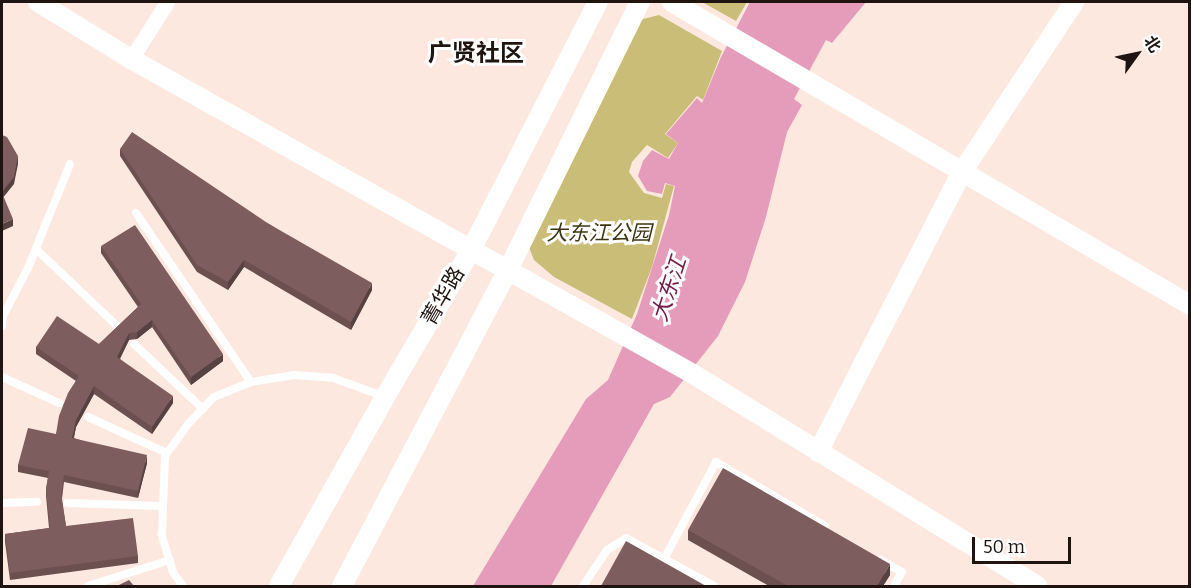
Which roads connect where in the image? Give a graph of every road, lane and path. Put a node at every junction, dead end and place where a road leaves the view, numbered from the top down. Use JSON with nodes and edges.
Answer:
{"nodes":[{"id":1,"x":38,"y":2,"type":"edge"},
{"id":2,"x":167,"y":2,"type":"edge"},
{"id":3,"x":598,"y":2,"type":"edge"},
{"id":4,"x":640,"y":2,"type":"edge"},
{"id":5,"x":672,"y":2,"type":"edge"},
{"id":6,"x":1074,"y":2,"type":"edge"},
{"id":7,"x":131,"y":59,"type":"junction"},
{"id":8,"x":70,"y":164,"type":"dead end"},
{"id":9,"x":962,"y":172,"type":"junction"},
{"id":10,"x":135,"y":213,"type":"dead end"},
{"id":11,"x":472,"y":248,"type":"junction"},
{"id":12,"x":36,"y":249,"type":"junction"},
{"id":13,"x":507,"y":272,"type":"junction"},
{"id":14,"x":1190,"y":305,"type":"edge"},
{"id":15,"x":2,"y":326,"type":"edge"},
{"id":16,"x":117,"y":326,"type":"edge"},
{"id":17,"x":134,"y":344,"type":"dead end"},
{"id":18,"x":2,"y":376,"type":"edge"},
{"id":19,"x":251,"y":382,"type":"junction"},
{"id":20,"x":385,"y":397,"type":"junction"},
{"id":21,"x":58,"y":403,"type":"dead end"},
{"id":22,"x":203,"y":409,"type":"junction"},
{"id":23,"x":88,"y":417,"type":"dead end"},
{"id":24,"x":818,"y":452,"type":"junction"},
{"id":25,"x":167,"y":453,"type":"junction"},
{"id":26,"x":37,"y":502,"type":"dead end"},
{"id":27,"x":2,"y":503,"type":"edge"},
{"id":28,"x":67,"y":503,"type":"dead end"},
{"id":29,"x":163,"y":506,"type":"junction"},
{"id":30,"x":833,"y":532,"type":"edge"},
{"id":31,"x":873,"y":555,"type":"edge"},
{"id":32,"x":664,"y":559,"type":"junction"},
{"id":33,"x":170,"y":560,"type":"junction"},
{"id":34,"x":1026,"y":584,"type":"edge"},
{"id":35,"x":88,"y":586,"type":"edge"},
{"id":36,"x":183,"y":586,"type":"edge"},
{"id":37,"x":279,"y":586,"type":"edge"},
{"id":38,"x":342,"y":586,"type":"edge"},
{"id":39,"x":584,"y":586,"type":"edge"},
{"id":40,"x":714,"y":586,"type":"edge"},
{"id":41,"x":894,"y":586,"type":"edge"}],
"edges":[{"from":1,"to":7,"type":"street"},
{"from":2,"to":7,"type":"street"},
{"from":3,"to":11,"type":"street","name":"菁华路"},
{"from":4,"to":13,"type":"street"},
{"from":5,"to":9,"type":"street"},
{"from":6,"to":9,"type":"street"},
{"from":7,"to":11,"type":"street"},
{"from":8,"to":12,"type":"lane"},
{"from":9,"to":14,"type":"street"},
{"from":9,"to":24,"type":"street"},
{"from":10,"to":19,"type":"lane"},
{"from":11,"to":13,"type":"street"},
{"from":11,"to":20,"type":"street","name":"菁华路"},
{"from":12,"to":15,"type":"lane"},
{"from":12,"to":16,"type":"lane"},
{"from":13,"to":24,"type":"street"},
{"from":13,"to":38,"type":"street"},
{"from":17,"to":22,"type":"lane"},
{"from":18,"to":21,"type":"lane"},
{"from":19,"to":20,"type":"lane"},
{"from":19,"to":22,"type":"lane"},
{"from":20,"to":37,"type":"street","name":"菁华路"},
{"from":22,"to":25,"type":"lane"},
{"from":23,"to":25,"type":"lane"},
{"from":24,"to":34,"type":"street"},
{"from":25,"to":29,"type":"lane"},
{"from":26,"to":27,"type":"lane"},
{"from":28,"to":29,"type":"lane"},
{"from":29,"to":33,"type":"lane"},
{"from":30,"to":32,"type":"lane"},
{"from":31,"to":41,"type":"lane"},
{"from":32,"to":39,"type":"lane"},
{"from":32,"to":40,"type":"lane"},
{"from":33,"to":35,"type":"lane"},
{"from":33,"to":36,"type":"lane"}]}
